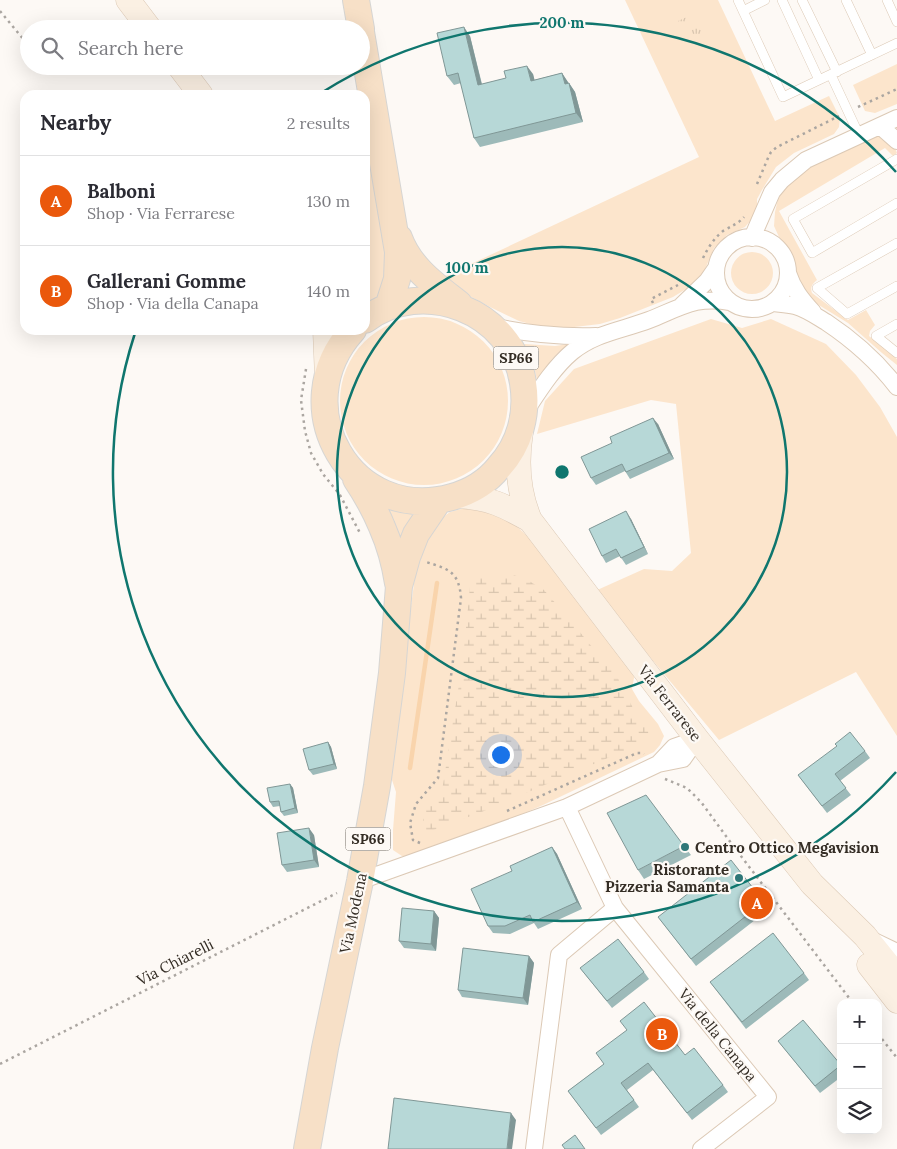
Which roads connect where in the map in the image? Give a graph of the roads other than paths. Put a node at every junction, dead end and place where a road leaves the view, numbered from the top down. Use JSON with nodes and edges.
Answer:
{"nodes":[{"id":1,"x":128,"y":0,"type":"edge"},
{"id":2,"x":356,"y":0,"type":"edge"},
{"id":3,"x":738,"y":0,"type":"edge"},
{"id":4,"x":765,"y":0,"type":"edge"},
{"id":5,"x":782,"y":0,"type":"edge"},
{"id":6,"x":802,"y":0,"type":"edge"},
{"id":7,"x":846,"y":0,"type":"edge"},
{"id":8,"x":886,"y":0,"type":"edge"},
{"id":9,"x":743,"y":11,"type":"junction"},
{"id":10,"x":143,"y":20,"type":"edge"},
{"id":11,"x":359,"y":20,"type":"edge"},
{"id":12,"x":897,"y":22,"type":"edge"},
{"id":13,"x":897,"y":43,"type":"edge"},
{"id":14,"x":872,"y":55,"type":"junction"},
{"id":15,"x":834,"y":73,"type":"junction"},
{"id":16,"x":186,"y":75,"type":"edge"},
{"id":17,"x":369,"y":75,"type":"edge"},
{"id":18,"x":819,"y":80,"type":"junction"},
{"id":19,"x":197,"y":90,"type":"edge"},
{"id":20,"x":374,"y":107,"type":"junction"},
{"id":21,"x":897,"y":118,"type":"edge"},
{"id":22,"x":370,"y":120,"type":"edge"},
{"id":23,"x":880,"y":126,"type":"junction"},
{"id":24,"x":859,"y":136,"type":"junction"},
{"id":25,"x":897,"y":141,"type":"edge"},
{"id":26,"x":897,"y":159,"type":"edge"},
{"id":27,"x":897,"y":203,"type":"edge"},
{"id":28,"x":767,"y":204,"type":"junction"},
{"id":29,"x":395,"y":229,"type":"junction"},
{"id":30,"x":752,"y":238,"type":"junction"},
{"id":31,"x":897,"y":243,"type":"edge"},
{"id":32,"x":772,"y":244,"type":"junction"},
{"id":33,"x":716,"y":268,"type":"junction"},
{"id":34,"x":788,"y":272,"type":"junction"},
{"id":35,"x":897,"y":286,"type":"edge"},
{"id":36,"x":730,"y":302,"type":"junction"},
{"id":37,"x":772,"y":303,"type":"junction"},
{"id":38,"x":680,"y":306,"type":"junction"},
{"id":39,"x":466,"y":309,"type":"junction"},
{"id":40,"x":370,"y":315,"type":"edge"},
{"id":41,"x":370,"y":317,"type":"edge"},
{"id":42,"x":818,"y":318,"type":"junction"},
{"id":43,"x":897,"y":324,"type":"edge"},
{"id":44,"x":491,"y":325,"type":"junction"},
{"id":45,"x":325,"y":335,"type":"edge"},
{"id":46,"x":349,"y":335,"type":"edge"},
{"id":47,"x":598,"y":336,"type":"junction"},
{"id":48,"x":897,"y":353,"type":"edge"},
{"id":49,"x":327,"y":378,"type":"junction"},
{"id":50,"x":897,"y":388,"type":"edge"},
{"id":51,"x":523,"y":421,"type":"junction"},
{"id":52,"x":351,"y":470,"type":"junction"},
{"id":53,"x":448,"y":498,"type":"junction"},
{"id":54,"x":530,"y":520,"type":"junction"},
{"id":55,"x":398,"y":586,"type":"junction"},
{"id":56,"x":697,"y":739,"type":"junction"},
{"id":57,"x":567,"y":807,"type":"junction"},
{"id":58,"x":360,"y":881,"type":"junction"},
{"id":59,"x":812,"y":884,"type":"junction"},
{"id":60,"x":616,"y":908,"type":"junction"},
{"id":61,"x":865,"y":936,"type":"junction"},
{"id":62,"x":897,"y":952,"type":"edge"},
{"id":63,"x":897,"y":976,"type":"edge"},
{"id":64,"x":897,"y":1001,"type":"edge"},
{"id":65,"x":307,"y":1149,"type":"edge"},
{"id":66,"x":534,"y":1149,"type":"edge"},
{"id":67,"x":702,"y":1149,"type":"edge"}],
"edges":[{"from":1,"to":10,"type":"main road"},
{"from":2,"to":11,"type":"main road","number":"SP66"},
{"from":3,"to":9,"type":"lane"},
{"from":4,"to":9,"type":"lane"},
{"from":5,"to":18,"type":"lane"},
{"from":6,"to":15,"type":"lane"},
{"from":7,"to":14,"type":"lane"},
{"from":8,"to":12,"type":"lane"},
{"from":9,"to":18,"type":"lane"},
{"from":13,"to":14,"type":"lane"},
{"from":14,"to":15,"type":"lane"},
{"from":15,"to":18,"type":"lane"},
{"from":15,"to":24,"type":"lane"},
{"from":16,"to":19,"type":"main road"},
{"from":17,"to":20,"type":"main road","number":"SP66"},
{"from":20,"to":22,"type":"main road"},
{"from":20,"to":29,"type":"main road","number":"SP66"},
{"from":21,"to":23,"type":"street"},
{"from":23,"to":24,"type":"street"},
{"from":23,"to":25,"type":"street"},
{"from":24,"to":28,"type":"street"},
{"from":26,"to":27,"type":"lane"},
{"from":28,"to":30,"type":"street"},
{"from":28,"to":32,"type":"street"},
{"from":29,"to":39,"type":"main road","number":"SP66"},
{"from":29,"to":40,"type":"main road","number":"SP66"},
{"from":30,"to":32,"type":"street"},
{"from":30,"to":33,"type":"street"},
{"from":31,"to":35,"type":"lane"},
{"from":32,"to":34,"type":"street"},
{"from":33,"to":36,"type":"street"},
{"from":33,"to":38,"type":"street"},
{"from":34,"to":37,"type":"street"},
{"from":34,"to":42,"type":"street"},
{"from":36,"to":37,"type":"street"},
{"from":36,"to":38,"type":"street"},
{"from":37,"to":42,"type":"street"},
{"from":38,"to":47,"type":"street"},
{"from":39,"to":41,"type":"main road","name":"Via Modena","number":"SP66"},
{"from":39,"to":44,"type":"main road","name":"Via Modena","number":"SP66"},
{"from":42,"to":50,"type":"street"},
{"from":43,"to":48,"type":"lane"},
{"from":44,"to":47,"type":"street"},
{"from":44,"to":51,"type":"main road","name":"Via Modena","number":"SP66"},
{"from":45,"to":49,"type":"main road"},
{"from":46,"to":49,"type":"main road","name":"Via Modena","number":"SP66"},
{"from":47,"to":51,"type":"street"},
{"from":49,"to":52,"type":"main road","name":"Via Modena","number":"SP66"},
{"from":51,"to":53,"type":"main road","name":"Via Modena","number":"SP66"},
{"from":51,"to":54,"type":"main road","name":"Via Ferrarese"},
{"from":52,"to":53,"type":"main road","name":"Via Modena","number":"SP66"},
{"from":52,"to":55,"type":"main road","name":"Via Modena","number":"SP66"},
{"from":53,"to":54,"type":"main road","name":"Via Ferrarese"},
{"from":53,"to":55,"type":"main road","name":"Via Modena","number":"SP66"},
{"from":54,"to":56,"type":"main road","name":"Via Ferrarese"},
{"from":55,"to":58,"type":"main road","name":"Via Modena","number":"SP66"},
{"from":56,"to":57,"type":"street"},
{"from":56,"to":59,"type":"main road","name":"Via Ferrarese"},
{"from":57,"to":58,"type":"street"},
{"from":57,"to":60,"type":"street","name":"Via della Canapa"},
{"from":58,"to":65,"type":"main road","name":"Via Modena","number":"SP66"},
{"from":59,"to":61,"type":"main road","name":"Via Ferrarese"},
{"from":59,"to":64,"type":"main road","name":"Via Ferrarese"},
{"from":60,"to":66,"type":"street"},
{"from":60,"to":67,"type":"street","name":"Via della Canapa"},
{"from":61,"to":62,"type":"street"},
{"from":61,"to":63,"type":"main road","name":"Via Ferrarese"}]}
